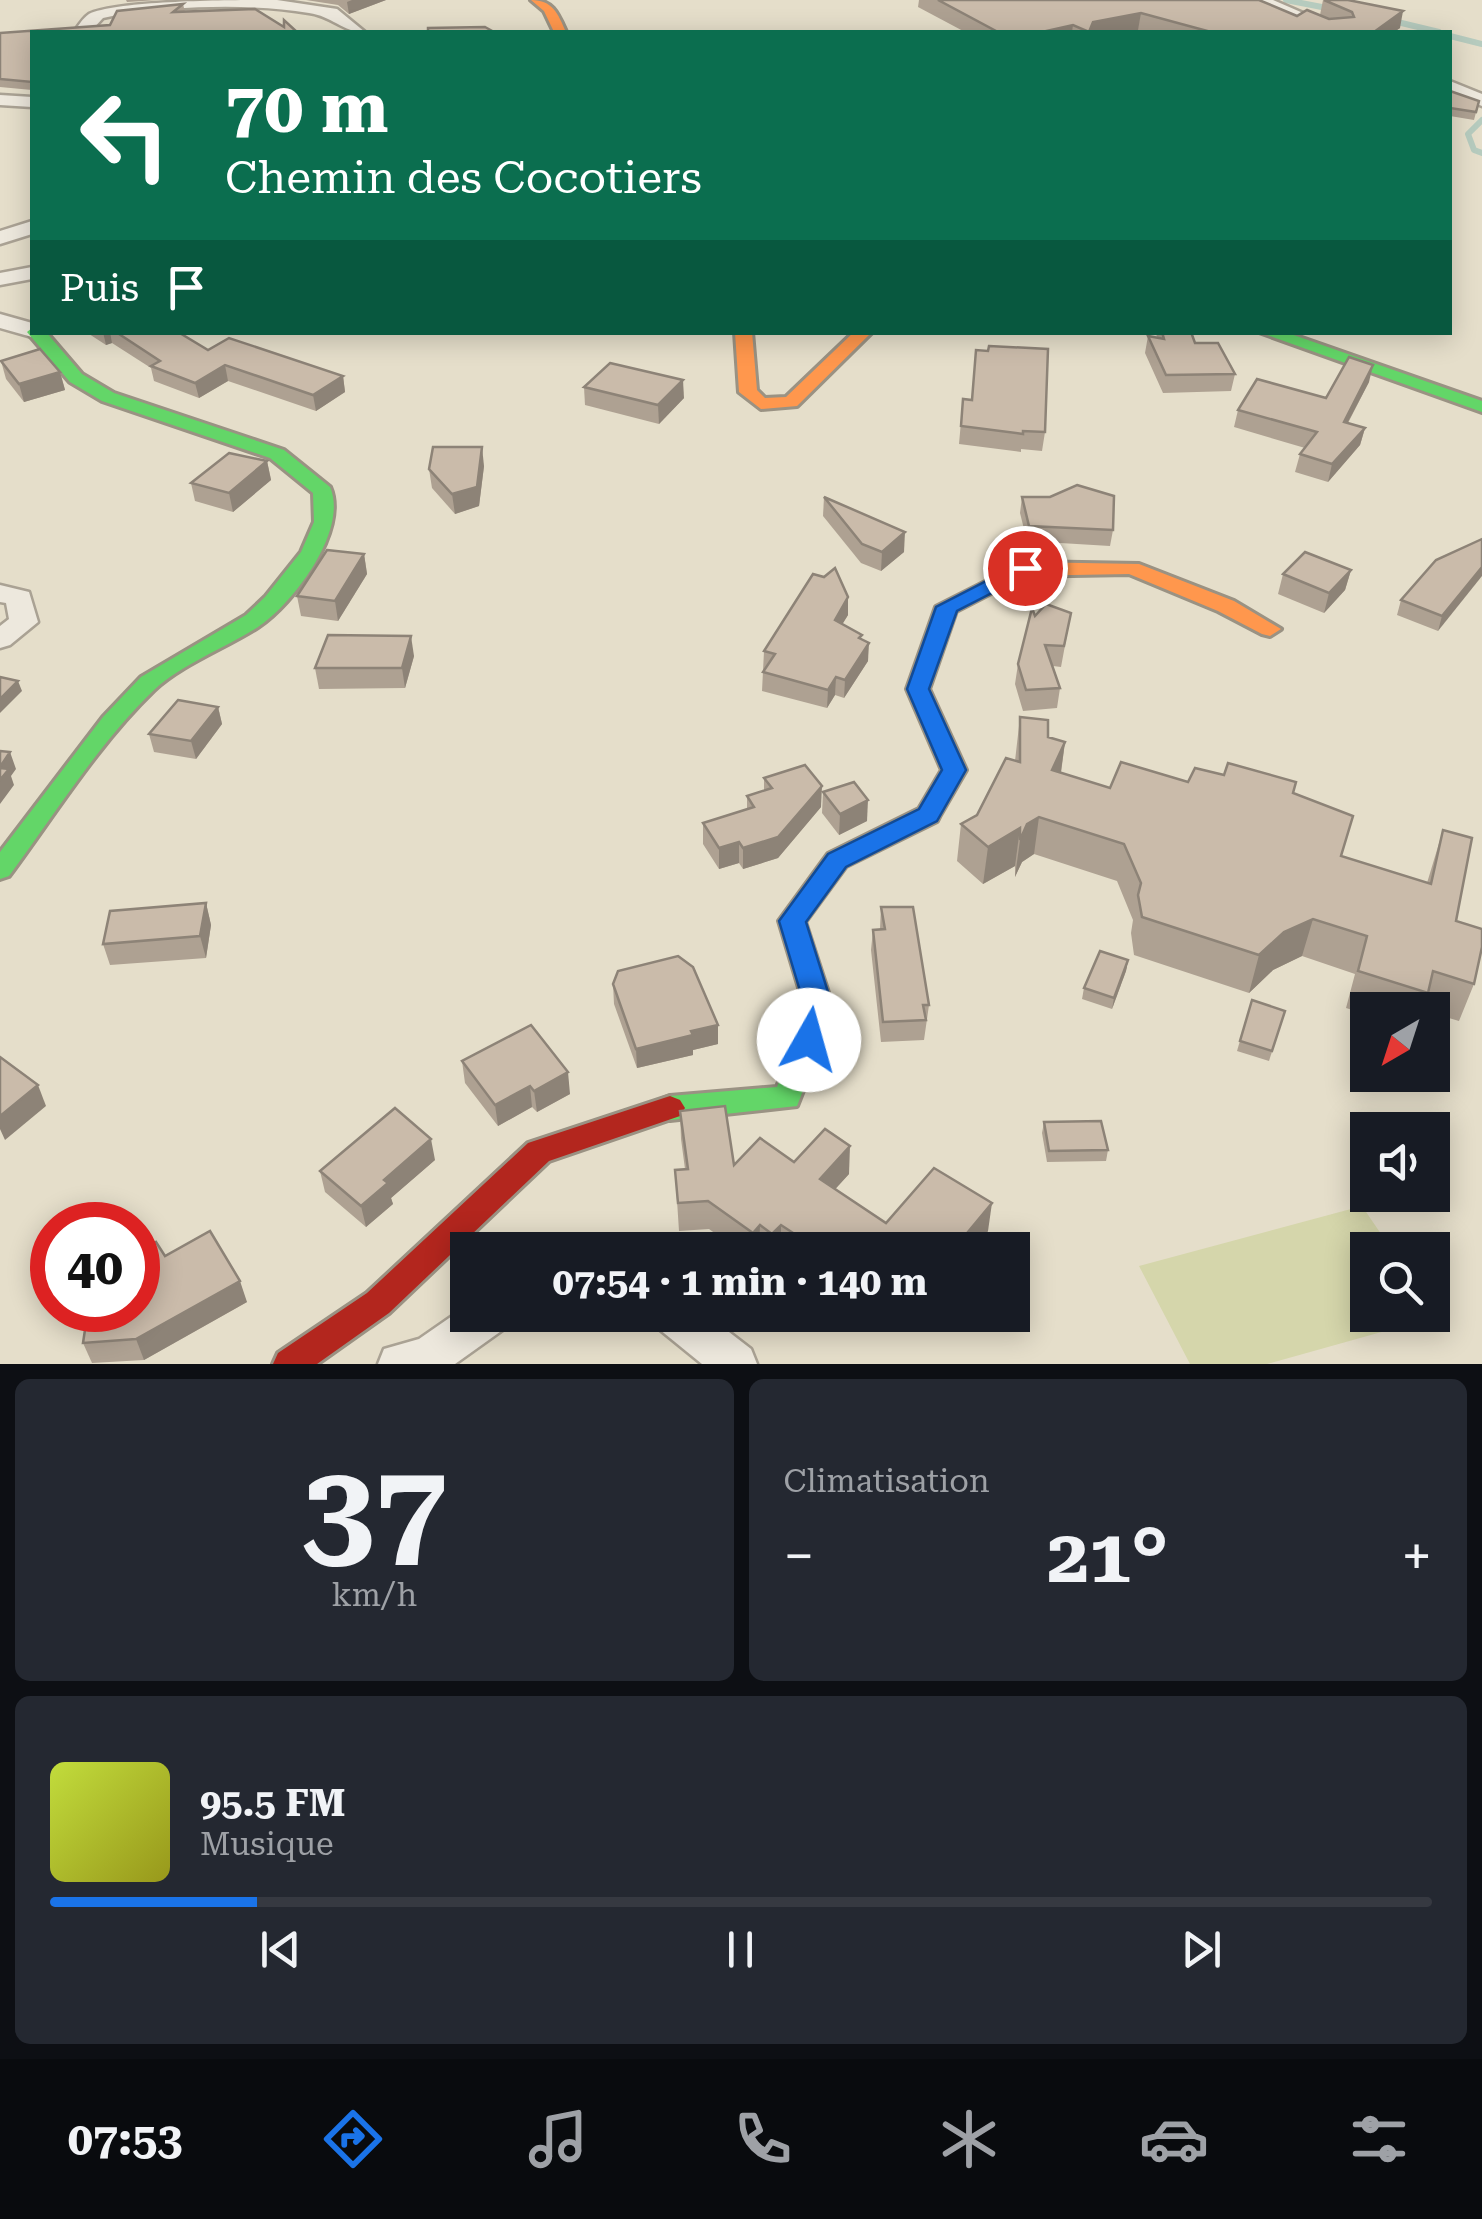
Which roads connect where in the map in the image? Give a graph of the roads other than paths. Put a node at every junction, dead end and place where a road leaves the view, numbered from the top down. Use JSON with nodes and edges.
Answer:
{"nodes":[{"id":1,"x":537,"y":0,"type":"edge"},
{"id":2,"x":1260,"y":0,"type":"edge"},
{"id":3,"x":84,"y":30,"type":"edge"},
{"id":4,"x":355,"y":30,"type":"edge"},
{"id":5,"x":559,"y":30,"type":"edge"},
{"id":6,"x":1334,"y":30,"type":"edge"},
{"id":7,"x":1452,"y":87,"type":"edge"},
{"id":8,"x":0,"y":100,"type":"edge"},
{"id":9,"x":30,"y":102,"type":"edge"},
{"id":10,"x":1482,"y":102,"type":"edge"},
{"id":11,"x":30,"y":228,"type":"edge"},
{"id":12,"x":0,"y":238,"type":"edge"},
{"id":13,"x":30,"y":273,"type":"edge"},
{"id":14,"x":0,"y":280,"type":"edge"},
{"id":15,"x":0,"y":321,"type":"edge"},
{"id":16,"x":30,"y":331,"type":"edge"},
{"id":17,"x":37,"y":335,"type":"edge"},
{"id":18,"x":743,"y":335,"type":"edge"},
{"id":19,"x":861,"y":335,"type":"edge"},
{"id":20,"x":1276,"y":335,"type":"edge"},
{"id":21,"x":1482,"y":407,"type":"edge"},
{"id":22,"x":0,"y":592,"type":"edge"},
{"id":23,"x":1270,"y":629,"type":"dead end"},
{"id":24,"x":0,"y":640,"type":"edge"},
{"id":25,"x":0,"y":870,"type":"edge"},
{"id":26,"x":465,"y":1332,"type":"edge"},
{"id":27,"x":695,"y":1332,"type":"edge"},
{"id":28,"x":290,"y":1364,"type":"edge"},
{"id":29,"x":400,"y":1364,"type":"edge"},
{"id":30,"x":734,"y":1364,"type":"edge"}],
"edges":[{"from":1,"to":5,"type":"street"},
{"from":2,"to":6,"type":"street"},
{"from":3,"to":4,"type":"street"},
{"from":7,"to":10,"type":"street"},
{"from":8,"to":9,"type":"street"},
{"from":11,"to":12,"type":"street"},
{"from":13,"to":14,"type":"street"},
{"from":15,"to":16,"type":"street"},
{"from":17,"to":25,"type":"street"},
{"from":18,"to":19,"type":"street"},
{"from":20,"to":21,"type":"street"},
{"from":22,"to":24,"type":"street"},
{"from":23,"to":28,"type":"street"},
{"from":26,"to":29,"type":"street"},
{"from":27,"to":30,"type":"street"}]}
